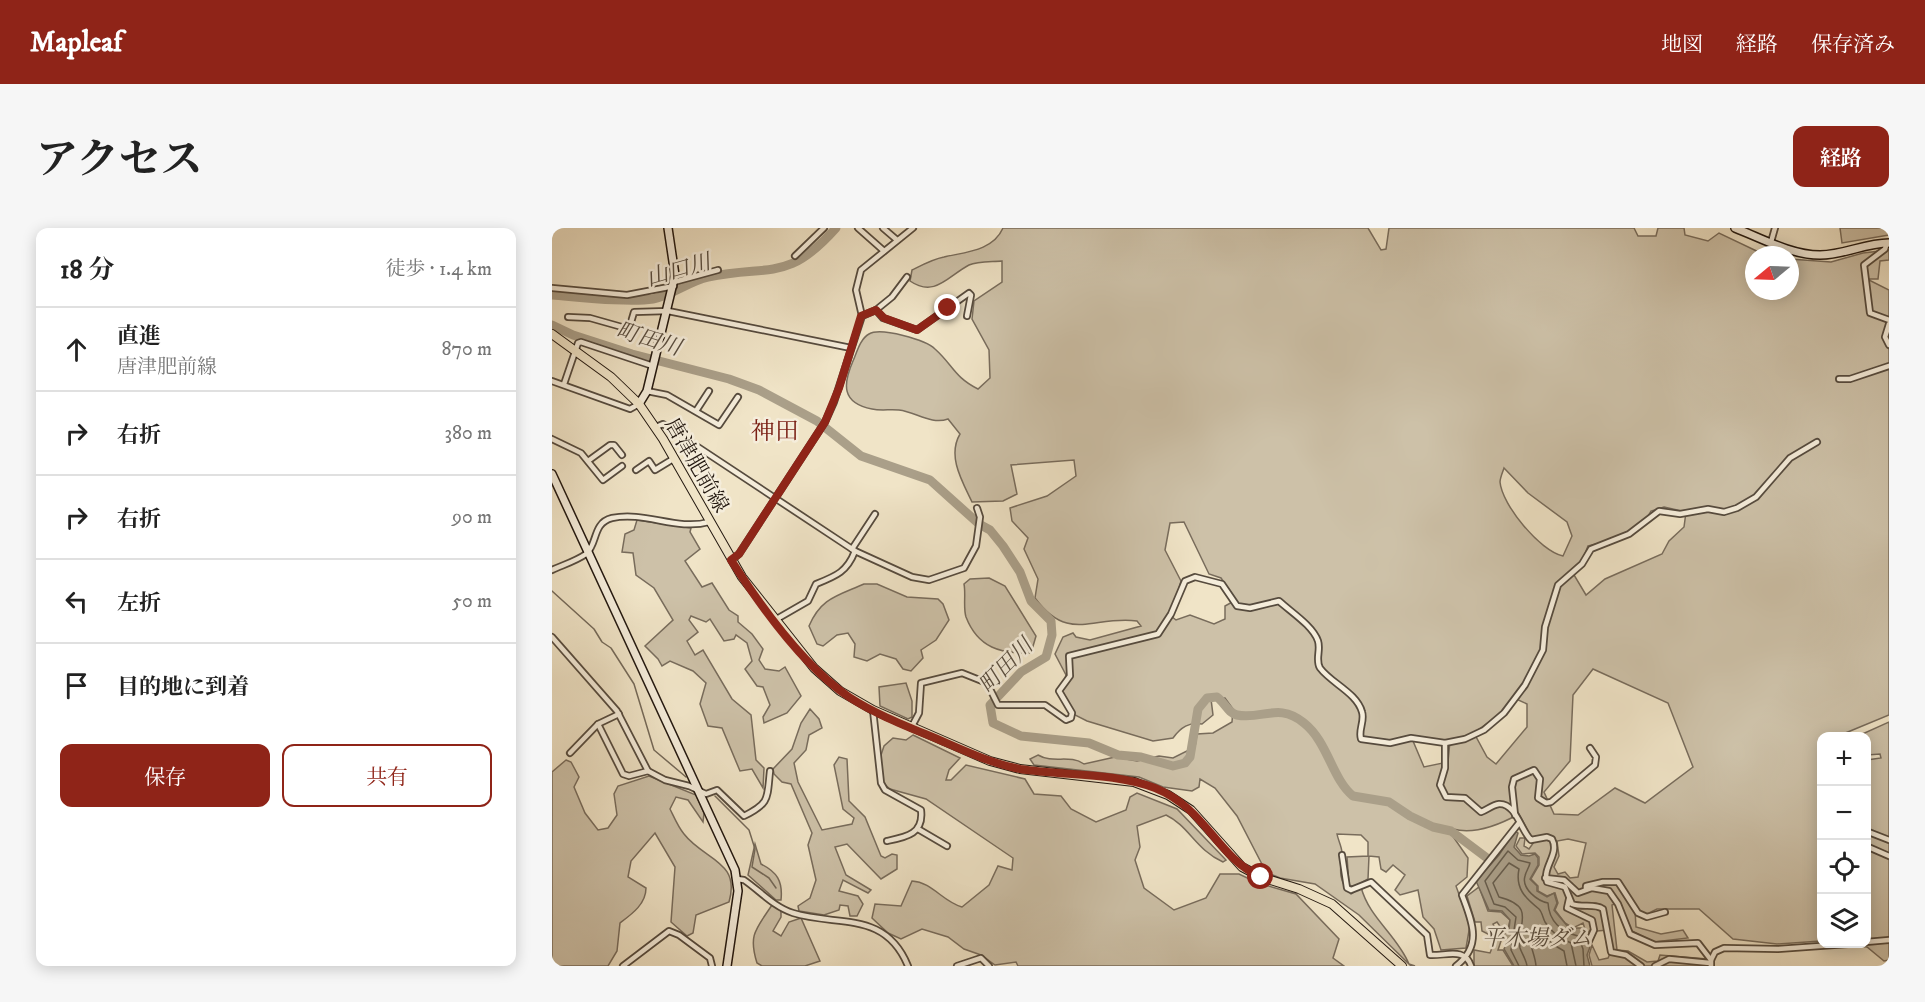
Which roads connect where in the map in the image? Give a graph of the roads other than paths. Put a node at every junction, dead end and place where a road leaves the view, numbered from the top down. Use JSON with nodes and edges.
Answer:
{"nodes":[{"id":1,"x":668,"y":228,"type":"edge"},
{"id":2,"x":824,"y":228,"type":"edge"},
{"id":3,"x":858,"y":228,"type":"edge"},
{"id":4,"x":882,"y":228,"type":"edge"},
{"id":5,"x":913,"y":228,"type":"edge"},
{"id":6,"x":1735,"y":228,"type":"edge"},
{"id":7,"x":1775,"y":228,"type":"edge"},
{"id":8,"x":897,"y":240,"type":"junction"},
{"id":9,"x":1771,"y":242,"type":"junction"},
{"id":10,"x":1888,"y":243,"type":"edge"},
{"id":11,"x":884,"y":251,"type":"junction"},
{"id":12,"x":795,"y":256,"type":"dead end"},
{"id":13,"x":718,"y":270,"type":"dead end"},
{"id":14,"x":907,"y":277,"type":"dead end"},
{"id":15,"x":674,"y":284,"type":"junction"},
{"id":16,"x":552,"y":288,"type":"edge"},
{"id":17,"x":668,"y":310,"type":"junction"},
{"id":18,"x":876,"y":310,"type":"junction"},
{"id":19,"x":861,"y":316,"type":"junction"},
{"id":20,"x":967,"y":316,"type":"dead end"},
{"id":21,"x":568,"y":317,"type":"dead end"},
{"id":22,"x":1889,"y":322,"type":"edge"},
{"id":23,"x":552,"y":334,"type":"edge"},
{"id":24,"x":1889,"y":345,"type":"edge"},
{"id":25,"x":851,"y":348,"type":"junction"},
{"id":26,"x":576,"y":351,"type":"junction"},
{"id":27,"x":653,"y":366,"type":"junction"},
{"id":28,"x":1889,"y":366,"type":"edge"},
{"id":29,"x":1839,"y":379,"type":"dead end"},
{"id":30,"x":552,"y":381,"type":"edge"},
{"id":31,"x":564,"y":384,"type":"junction"},
{"id":32,"x":647,"y":391,"type":"junction"},
{"id":33,"x":709,"y":391,"type":"dead end"},
{"id":34,"x":738,"y":396,"type":"dead end"},
{"id":35,"x":639,"y":404,"type":"junction"},
{"id":36,"x":696,"y":411,"type":"junction"},
{"id":37,"x":656,"y":427,"type":"junction"},
{"id":38,"x":552,"y":439,"type":"edge"},
{"id":39,"x":1817,"y":442,"type":"dead end"},
{"id":40,"x":622,"y":455,"type":"dead end"},
{"id":41,"x":674,"y":459,"type":"junction"},
{"id":42,"x":588,"y":461,"type":"junction"},
{"id":43,"x":622,"y":466,"type":"dead end"},
{"id":44,"x":636,"y":470,"type":"dead end"},
{"id":45,"x":552,"y":474,"type":"edge"},
{"id":46,"x":775,"y":500,"type":"junction"},
{"id":47,"x":977,"y":508,"type":"dead end"},
{"id":48,"x":875,"y":514,"type":"dead end"},
{"id":49,"x":709,"y":522,"type":"junction"},
{"id":50,"x":854,"y":550,"type":"junction"},
{"id":51,"x":588,"y":552,"type":"junction"},
{"id":52,"x":731,"y":560,"type":"junction"},
{"id":53,"x":552,"y":570,"type":"edge"},
{"id":54,"x":775,"y":620,"type":"junction"},
{"id":55,"x":552,"y":637,"type":"edge"},
{"id":56,"x":873,"y":710,"type":"junction"},
{"id":57,"x":619,"y":714,"type":"junction"},
{"id":58,"x":598,"y":724,"type":"junction"},
{"id":59,"x":911,"y":728,"type":"junction"},
{"id":60,"x":1445,"y":743,"type":"junction"},
{"id":61,"x":1590,"y":748,"type":"dead end"},
{"id":62,"x":570,"y":753,"type":"dead end"},
{"id":63,"x":648,"y":771,"type":"junction"},
{"id":64,"x":770,"y":771,"type":"dead end"},
{"id":65,"x":699,"y":790,"type":"junction"},
{"id":66,"x":1515,"y":815,"type":"junction"},
{"id":67,"x":1519,"y":823,"type":"junction"},
{"id":68,"x":918,"y":829,"type":"junction"},
{"id":69,"x":1871,"y":833,"type":"edge"},
{"id":70,"x":1889,"y":840,"type":"edge"},
{"id":71,"x":887,"y":841,"type":"dead end"},
{"id":72,"x":947,"y":846,"type":"dead end"},
{"id":73,"x":1871,"y":848,"type":"edge"},
{"id":74,"x":1342,"y":855,"type":"dead end"},
{"id":75,"x":1889,"y":856,"type":"edge"},
{"id":76,"x":1545,"y":878,"type":"junction"},
{"id":77,"x":737,"y":879,"type":"junction"},
{"id":78,"x":1586,"y":890,"type":"junction"},
{"id":79,"x":1569,"y":899,"type":"junction"},
{"id":80,"x":1665,"y":912,"type":"dead end"},
{"id":81,"x":1889,"y":940,"type":"edge"},
{"id":82,"x":1589,"y":941,"type":"dead end"},
{"id":83,"x":1871,"y":942,"type":"edge"},
{"id":84,"x":1817,"y":946,"type":"edge"},
{"id":85,"x":1468,"y":958,"type":"junction"},
{"id":86,"x":1711,"y":963,"type":"edge"},
{"id":87,"x":623,"y":966,"type":"edge"},
{"id":88,"x":712,"y":966,"type":"edge"},
{"id":89,"x":727,"y":966,"type":"edge"},
{"id":90,"x":908,"y":966,"type":"edge"},
{"id":91,"x":957,"y":966,"type":"edge"},
{"id":92,"x":988,"y":966,"type":"edge"},
{"id":93,"x":1402,"y":966,"type":"edge"},
{"id":94,"x":1456,"y":966,"type":"edge"},
{"id":95,"x":1471,"y":966,"type":"edge"},
{"id":96,"x":1641,"y":966,"type":"edge"},
{"id":97,"x":1655,"y":966,"type":"edge"}],
"edges":[{"from":1,"to":15,"type":"street"},
{"from":2,"to":12,"type":"street"},
{"from":3,"to":11,"type":"street"},
{"from":4,"to":8,"type":"street"},
{"from":5,"to":8,"type":"street"},
{"from":6,"to":9,"type":"street"},
{"from":7,"to":9,"type":"street"},
{"from":8,"to":11,"type":"street"},
{"from":9,"to":10,"type":"street"},
{"from":10,"to":22,"type":"street"},
{"from":11,"to":19,"type":"street"},
{"from":13,"to":15,"type":"street"},
{"from":14,"to":18,"type":"street"},
{"from":15,"to":16,"type":"street"},
{"from":15,"to":17,"type":"street"},
{"from":17,"to":21,"type":"street"},
{"from":17,"to":25,"type":"street"},
{"from":17,"to":27,"type":"street"},
{"from":18,"to":19,"type":"street"},
{"from":18,"to":20,"type":"street"},
{"from":19,"to":25,"type":"street"},
{"from":22,"to":24,"type":"street"},
{"from":23,"to":26,"type":"main road","name":"唐津肥前線"},
{"from":25,"to":46,"type":"street"},
{"from":26,"to":27,"type":"street"},
{"from":26,"to":31,"type":"street"},
{"from":26,"to":35,"type":"main road","name":"唐津肥前線"},
{"from":27,"to":32,"type":"street"},
{"from":28,"to":29,"type":"street"},
{"from":30,"to":31,"type":"street"},
{"from":31,"to":35,"type":"street"},
{"from":32,"to":35,"type":"street"},
{"from":32,"to":36,"type":"street"},
{"from":33,"to":36,"type":"street"},
{"from":34,"to":36,"type":"street"},
{"from":35,"to":37,"type":"main road","name":"唐津肥前線"},
{"from":37,"to":41,"type":"main road","name":"唐津肥前線"},
{"from":37,"to":46,"type":"street"},
{"from":38,"to":42,"type":"street"},
{"from":39,"to":60,"type":"street"},
{"from":40,"to":42,"type":"street"},
{"from":41,"to":44,"type":"street"},
{"from":41,"to":49,"type":"main road","name":"唐津肥前線"},
{"from":42,"to":43,"type":"street"},
{"from":45,"to":51,"type":"street"},
{"from":46,"to":50,"type":"street"},
{"from":46,"to":52,"type":"street"},
{"from":47,"to":50,"type":"street"},
{"from":48,"to":50,"type":"street"},
{"from":49,"to":51,"type":"street"},
{"from":49,"to":52,"type":"main road","name":"唐津肥前線"},
{"from":50,"to":54,"type":"street"},
{"from":51,"to":53,"type":"street"},
{"from":51,"to":65,"type":"street"},
{"from":52,"to":54,"type":"main road","name":"唐津肥前線"},
{"from":54,"to":56,"type":"main road","name":"唐津肥前線"},
{"from":55,"to":57,"type":"street"},
{"from":56,"to":59,"type":"main road","name":"唐津肥前線"},
{"from":56,"to":68,"type":"street"},
{"from":57,"to":58,"type":"street"},
{"from":57,"to":63,"type":"street"},
{"from":58,"to":62,"type":"street"},
{"from":58,"to":63,"type":"street"},
{"from":59,"to":60,"type":"street"},
{"from":59,"to":93,"type":"main road","name":"唐津肥前線"},
{"from":60,"to":66,"type":"street"},
{"from":61,"to":66,"type":"street"},
{"from":63,"to":65,"type":"street"},
{"from":64,"to":65,"type":"street"},
{"from":65,"to":77,"type":"street"},
{"from":66,"to":67,"type":"street"},
{"from":67,"to":76,"type":"street"},
{"from":67,"to":85,"type":"street"},
{"from":68,"to":71,"type":"street"},
{"from":68,"to":72,"type":"street"},
{"from":69,"to":70,"type":"street"},
{"from":73,"to":75,"type":"street"},
{"from":74,"to":85,"type":"street"},
{"from":76,"to":78,"type":"street"},
{"from":76,"to":79,"type":"street"},
{"from":77,"to":89,"type":"street"},
{"from":77,"to":90,"type":"street"},
{"from":78,"to":80,"type":"street"},
{"from":78,"to":86,"type":"street"},
{"from":79,"to":82,"type":"street"},
{"from":79,"to":96,"type":"street"},
{"from":81,"to":83,"type":"street"},
{"from":84,"to":86,"type":"street"},
{"from":85,"to":94,"type":"street"},
{"from":85,"to":95,"type":"street"},
{"from":86,"to":97,"type":"street"},
{"from":87,"to":88,"type":"street"},
{"from":91,"to":92,"type":"street"}]}
